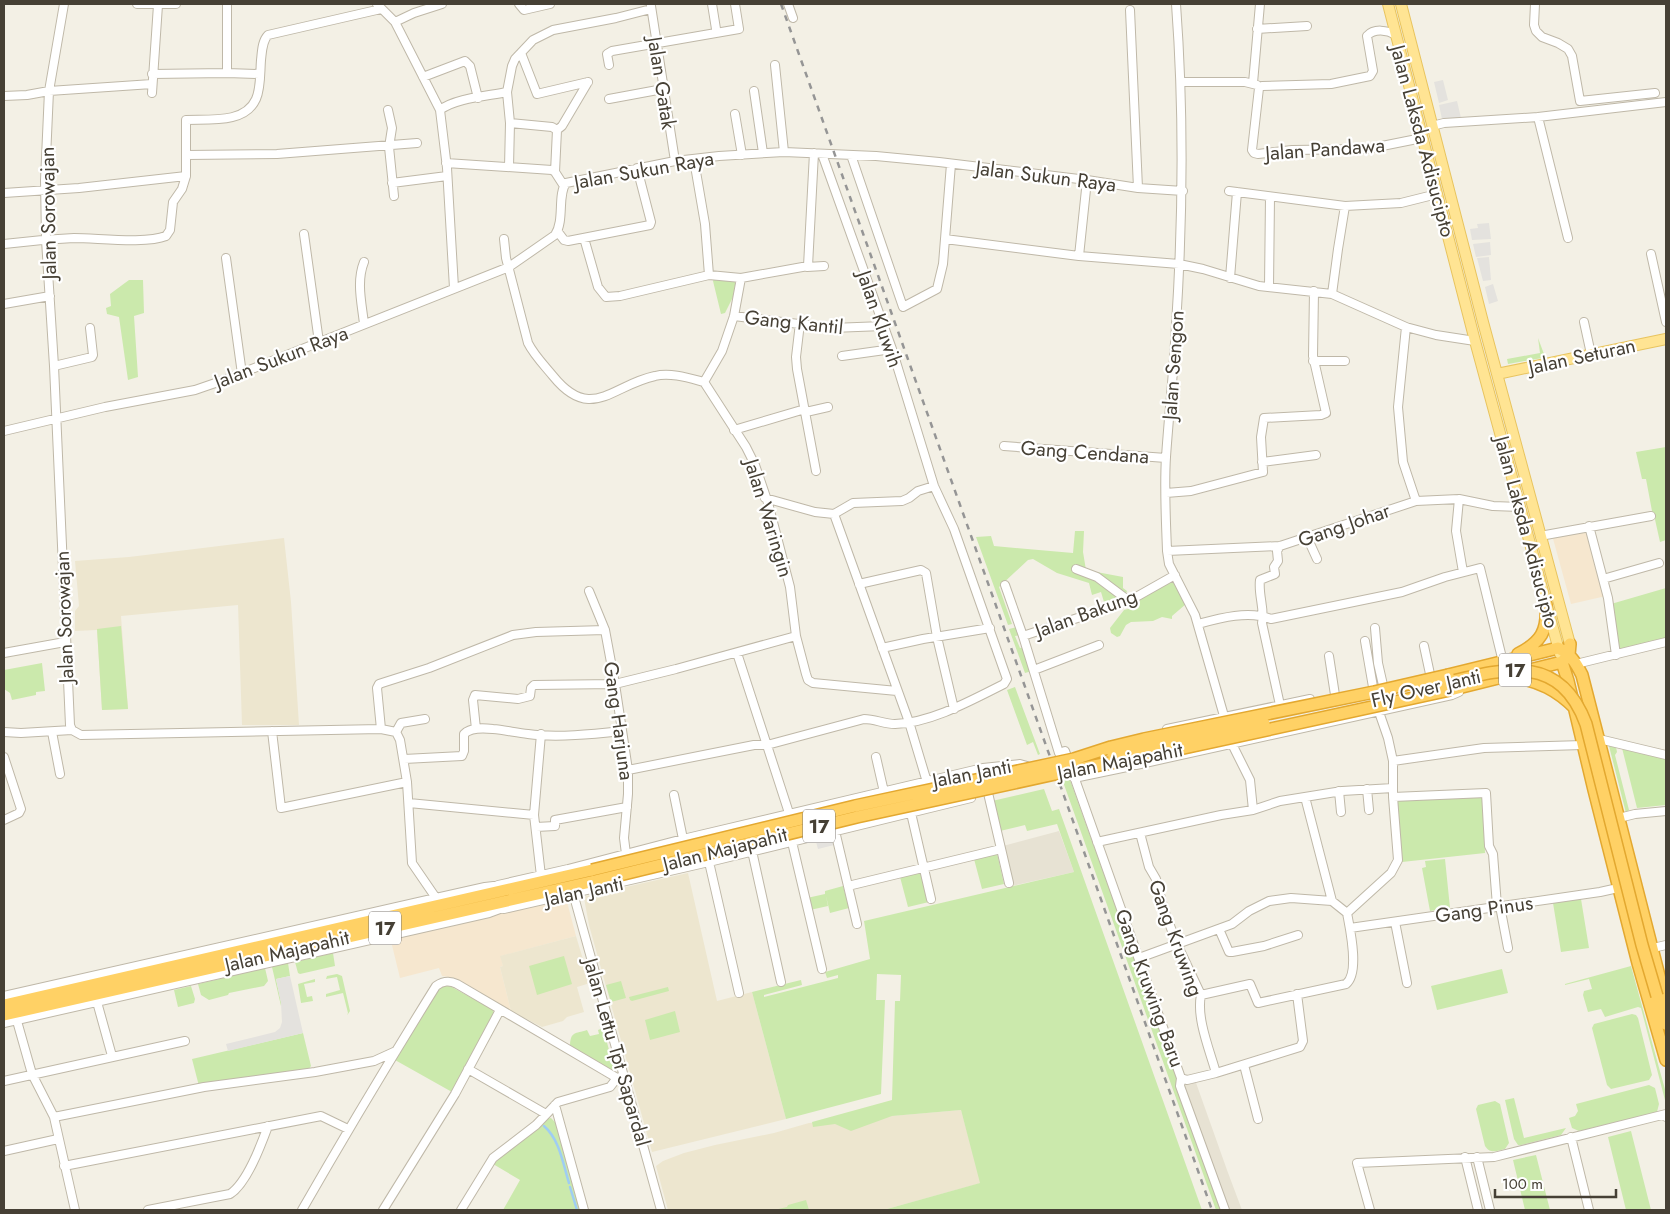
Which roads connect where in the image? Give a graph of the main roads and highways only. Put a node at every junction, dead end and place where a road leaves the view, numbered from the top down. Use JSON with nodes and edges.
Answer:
{"nodes":[{"id":1,"x":1388,"y":4,"type":"edge"},
{"id":2,"x":1400,"y":4,"type":"edge"},
{"id":3,"x":1438,"y":198,"type":"junction"},
{"id":4,"x":1451,"y":198,"type":"junction"},
{"id":5,"x":1454,"y":209,"type":"junction"},
{"id":6,"x":1442,"y":212,"type":"junction"},
{"id":7,"x":1666,"y":339,"type":"edge"},
{"id":8,"x":1497,"y":374,"type":"junction"},
{"id":9,"x":1530,"y":495,"type":"junction"},
{"id":10,"x":1519,"y":503,"type":"junction"},
{"id":11,"x":1540,"y":536,"type":"junction"},
{"id":12,"x":1546,"y":605,"type":"junction"},
{"id":13,"x":1558,"y":648,"type":"junction"},
{"id":14,"x":1573,"y":661,"type":"junction"},
{"id":15,"x":1503,"y":662,"type":"junction"},
{"id":16,"x":1506,"y":676,"type":"junction"},
{"id":17,"x":1575,"y":708,"type":"junction"},
{"id":18,"x":1145,"y":748,"type":"joint"},
{"id":19,"x":1071,"y":762,"type":"junction"},
{"id":20,"x":1614,"y":799,"type":"junction"},
{"id":21,"x":1597,"y":803,"type":"junction"},
{"id":22,"x":594,"y":876,"type":"junction"},
{"id":23,"x":526,"y":891,"type":"junction"},
{"id":24,"x":1662,"y":999,"type":"edge"},
{"id":25,"x":4,"y":1005,"type":"edge"},
{"id":26,"x":4,"y":1015,"type":"edge"},
{"id":27,"x":1666,"y":1024,"type":"edge"},
{"id":28,"x":1666,"y":1060,"type":"edge"}],
"edges":[{"from":1,"to":3,"type":"main road","name":"Jalan Laksda Adisucipto"},
{"from":2,"to":4,"type":"main road","name":"Jalan Laksda Adisucipto"},
{"from":3,"to":4,"type":"main road"},
{"from":3,"to":6,"type":"main road","name":"Jalan Laksda Adisucipto"},
{"from":4,"to":5,"type":"main road","name":"Jalan Laksda Adisucipto"},
{"from":5,"to":6,"type":"main road"},
{"from":5,"to":8,"type":"main road","name":"Jalan Laksda Adisucipto"},
{"from":6,"to":10,"type":"main road","name":"Jalan Laksda Adisucipto"},
{"from":7,"to":8,"type":"main road","name":"Jalan Seturan"},
{"from":8,"to":9,"type":"main road","name":"Jalan Laksda Adisucipto"},
{"from":9,"to":10,"type":"main road"},
{"from":9,"to":11,"type":"main road","name":"Jalan Laksda Adisucipto"},
{"from":10,"to":12,"type":"main road","name":"Jalan Laksda Adisucipto"},
{"from":11,"to":14,"type":"main road","name":"Jalan Laksda Adisucipto"},
{"from":11,"to":14,"type":"main road","name":"Jalan Laksda Adisucipto"},
{"from":12,"to":13,"type":"main road","name":"Jalan Laksda Adisucipto"},
{"from":12,"to":15,"type":"highway"},
{"from":13,"to":14,"type":"highway"},
{"from":13,"to":15,"type":"highway","name":"Jalan Majapahit","number":"17"},
{"from":14,"to":16,"type":"highway","number":"17"},
{"from":14,"to":17,"type":"highway","name":"Jalan Laksda Adisucipto"},
{"from":14,"to":20,"type":"highway","name":"Jalan Laksda Adisucipto","number":"17"},
{"from":15,"to":19,"type":"highway","name":"Jalan Majapahit","number":"17","bridge":true},
{"from":16,"to":17,"type":"highway","number":"17"},
{"from":16,"to":22,"type":"highway","name":"Jalan Majapahit","number":"17","bridge":true},
{"from":17,"to":21,"type":"highway","name":"Jalan Laksda Adisucipto"},
{"from":18,"to":19,"type":"highway","name":"Jalan Majapahit","number":"17","bridge":true},
{"from":18,"to":24,"type":"highway","name":"Fly Over Janti","number":"17","bridge":true},
{"from":19,"to":22,"type":"highway","name":"Jalan Majapahit","number":"17","bridge":true},
{"from":20,"to":21,"type":"highway"},
{"from":20,"to":24,"type":"highway","name":"Jalan Laksda Adisucipto","number":"17"},
{"from":21,"to":28,"type":"highway","name":"Jalan Laksda Adisucipto"},
{"from":22,"to":23,"type":"highway","name":"Jalan Majapahit","number":"17"},
{"from":23,"to":25,"type":"highway","name":"Jalan Majapahit","number":"17"},
{"from":23,"to":26,"type":"highway","name":"Jalan Majapahit","number":"17"},
{"from":24,"to":27,"type":"highway","number":"17"}]}
